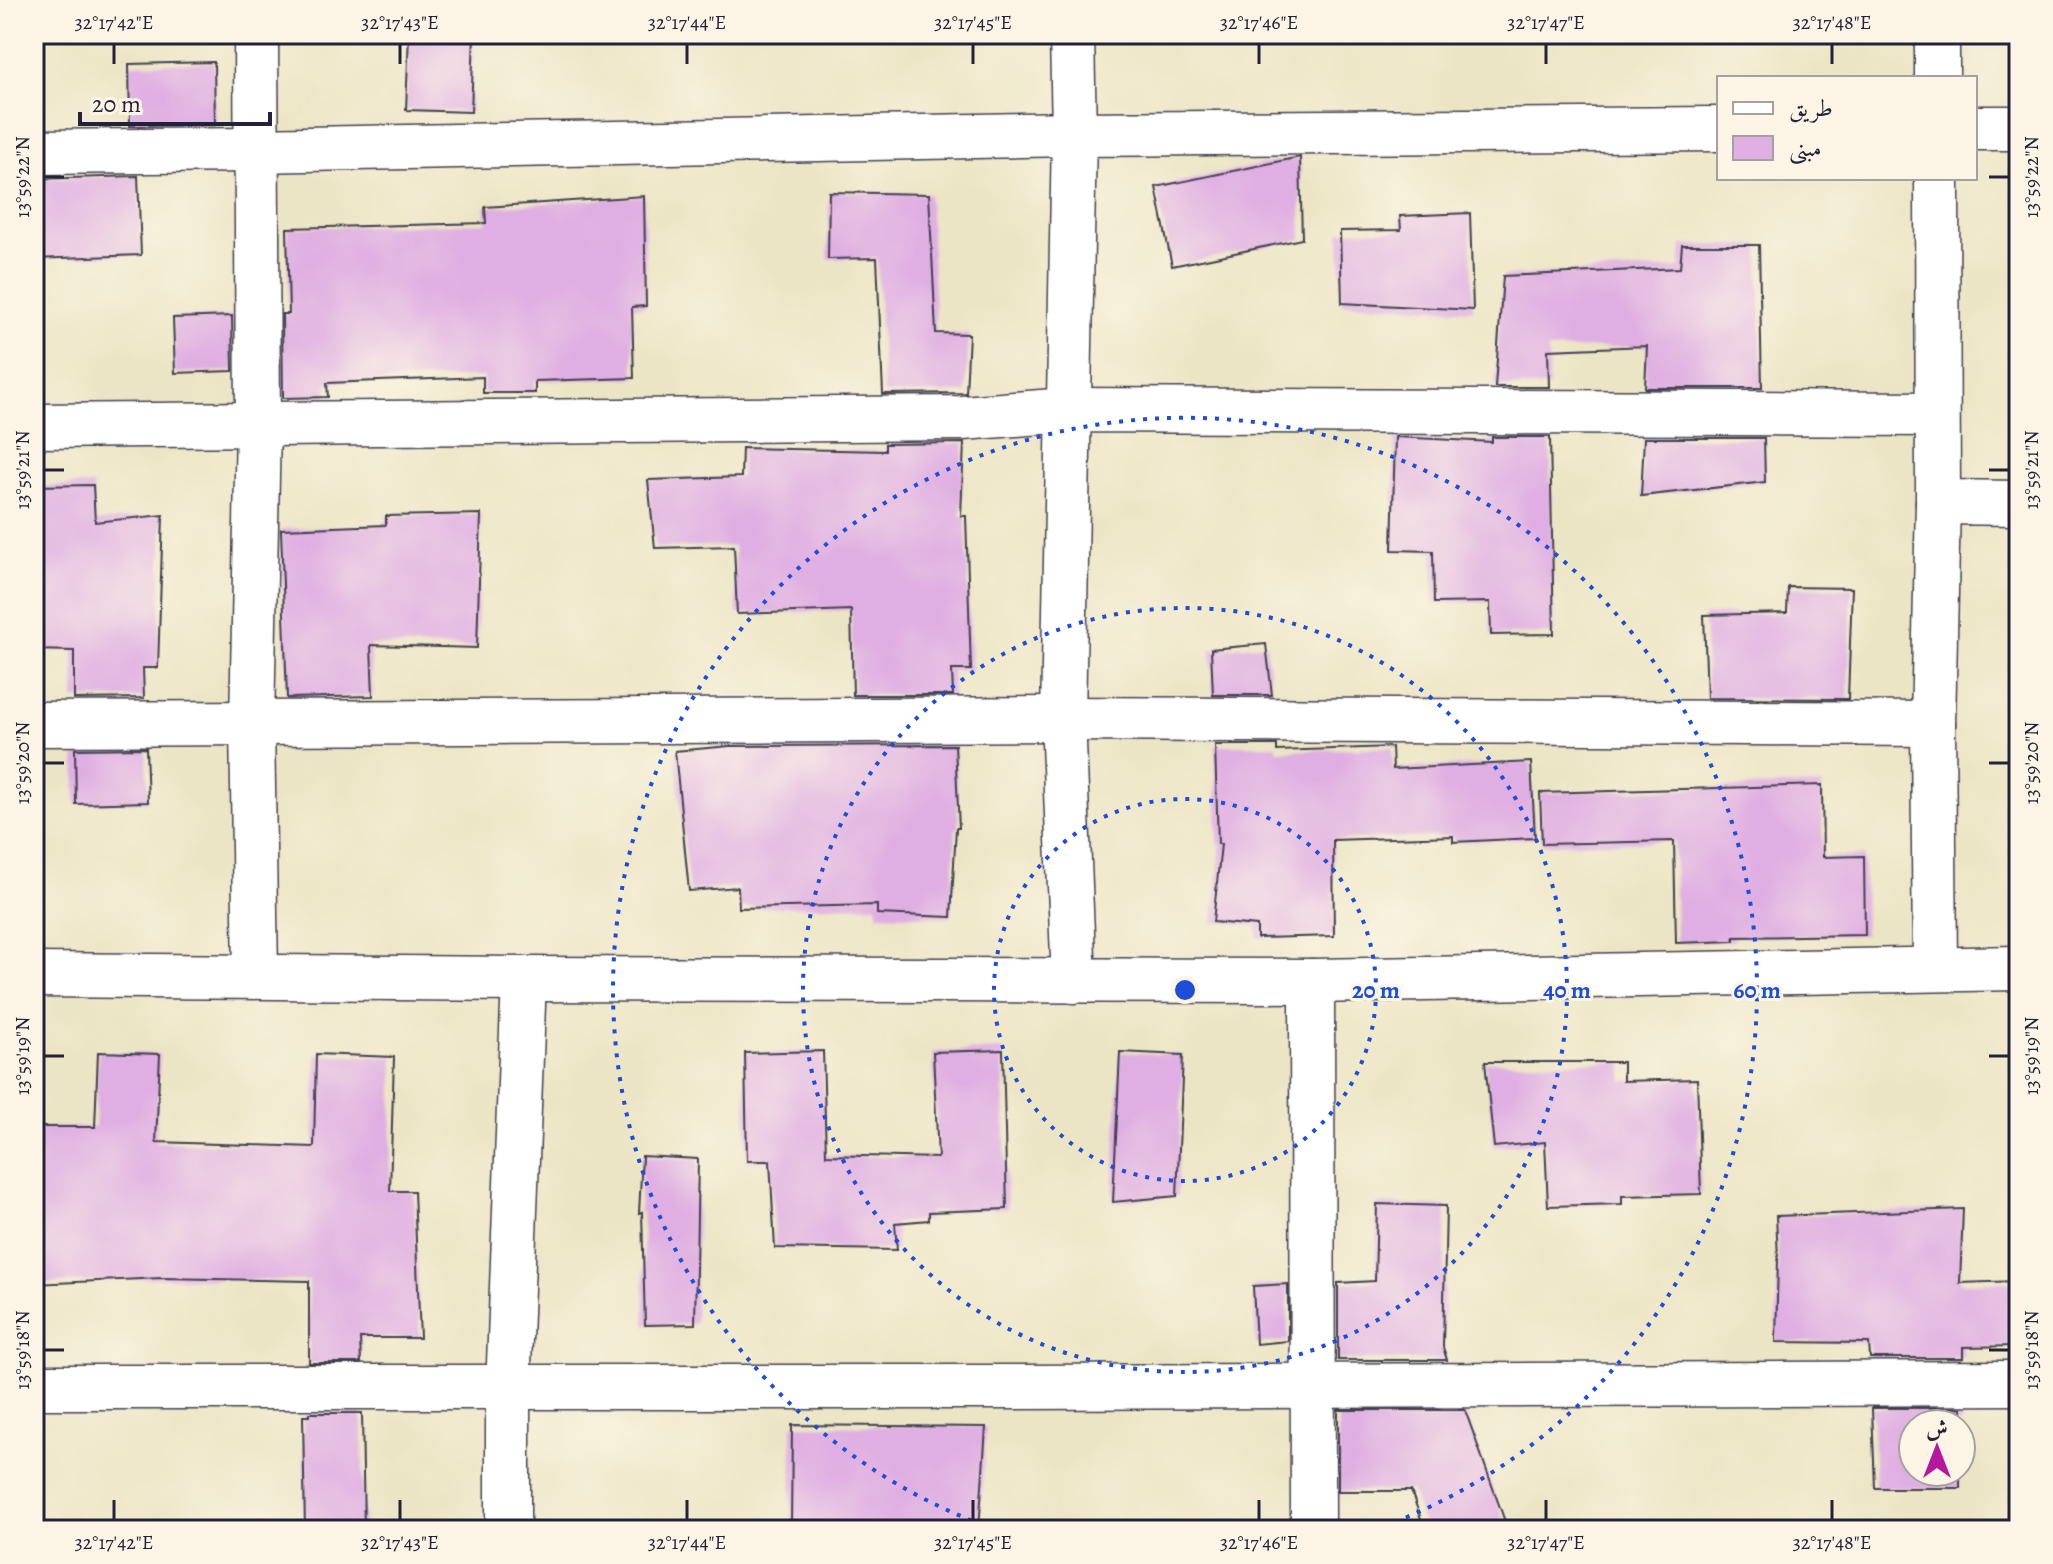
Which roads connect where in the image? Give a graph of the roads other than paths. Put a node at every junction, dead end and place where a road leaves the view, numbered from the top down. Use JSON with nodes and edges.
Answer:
{"nodes":[{"id":1,"x":256,"y":34,"type":"edge"},
{"id":2,"x":1072,"y":34,"type":"edge"},
{"id":3,"x":1937,"y":34,"type":"edge"},
{"id":4,"x":1937,"y":76,"type":"edge"},
{"id":5,"x":1977,"y":128,"type":"edge"},
{"id":6,"x":2019,"y":128,"type":"edge"},
{"id":7,"x":1717,"y":129,"type":"edge"},
{"id":8,"x":1074,"y":134,"type":"junction"},
{"id":9,"x":256,"y":150,"type":"junction"},
{"id":10,"x":34,"y":152,"type":"edge"},
{"id":11,"x":1937,"y":180,"type":"edge"},
{"id":12,"x":1068,"y":410,"type":"junction"},
{"id":13,"x":1937,"y":414,"type":"junction"},
{"id":14,"x":258,"y":425,"type":"junction"},
{"id":15,"x":34,"y":426,"type":"edge"},
{"id":16,"x":1938,"y":502,"type":"junction"},
{"id":17,"x":2019,"y":503,"type":"edge"},
{"id":18,"x":1063,"y":719,"type":"junction"},
{"id":19,"x":34,"y":724,"type":"edge"},
{"id":20,"x":252,"y":724,"type":"junction"},
{"id":21,"x":1933,"y":724,"type":"junction"},
{"id":22,"x":1935,"y":968,"type":"junction"},
{"id":23,"x":2019,"y":968,"type":"edge"},
{"id":24,"x":34,"y":975,"type":"edge"},
{"id":25,"x":256,"y":975,"type":"junction"},
{"id":26,"x":524,"y":979,"type":"junction"},
{"id":27,"x":1074,"y":981,"type":"junction"},
{"id":28,"x":1312,"y":981,"type":"junction"},
{"id":29,"x":2019,"y":1383,"type":"edge"},
{"id":30,"x":1312,"y":1384,"type":"junction"},
{"id":31,"x":34,"y":1387,"type":"edge"},
{"id":32,"x":508,"y":1390,"type":"junction"},
{"id":33,"x":508,"y":1530,"type":"edge"},
{"id":34,"x":1313,"y":1530,"type":"edge"}],
"edges":[{"from":1,"to":9,"type":"street"},
{"from":2,"to":8,"type":"street"},
{"from":3,"to":4,"type":"street"},
{"from":5,"to":6,"type":"street"},
{"from":7,"to":8,"type":"street"},
{"from":8,"to":9,"type":"street"},
{"from":8,"to":12,"type":"street"},
{"from":9,"to":10,"type":"street"},
{"from":9,"to":14,"type":"street"},
{"from":11,"to":13,"type":"street"},
{"from":12,"to":13,"type":"street"},
{"from":12,"to":14,"type":"street"},
{"from":12,"to":18,"type":"street"},
{"from":13,"to":16,"type":"street"},
{"from":14,"to":15,"type":"street"},
{"from":14,"to":20,"type":"street"},
{"from":16,"to":17,"type":"street"},
{"from":16,"to":21,"type":"street"},
{"from":18,"to":20,"type":"street"},
{"from":18,"to":21,"type":"street"},
{"from":18,"to":27,"type":"street"},
{"from":19,"to":20,"type":"street"},
{"from":20,"to":25,"type":"street"},
{"from":21,"to":22,"type":"street"},
{"from":22,"to":23,"type":"street"},
{"from":22,"to":28,"type":"street"},
{"from":24,"to":25,"type":"street"},
{"from":25,"to":26,"type":"street"},
{"from":26,"to":27,"type":"street"},
{"from":26,"to":32,"type":"street"},
{"from":27,"to":28,"type":"street"},
{"from":28,"to":30,"type":"street"},
{"from":29,"to":30,"type":"street"},
{"from":30,"to":32,"type":"street"},
{"from":30,"to":34,"type":"street"},
{"from":31,"to":32,"type":"street"},
{"from":32,"to":33,"type":"street"}]}
